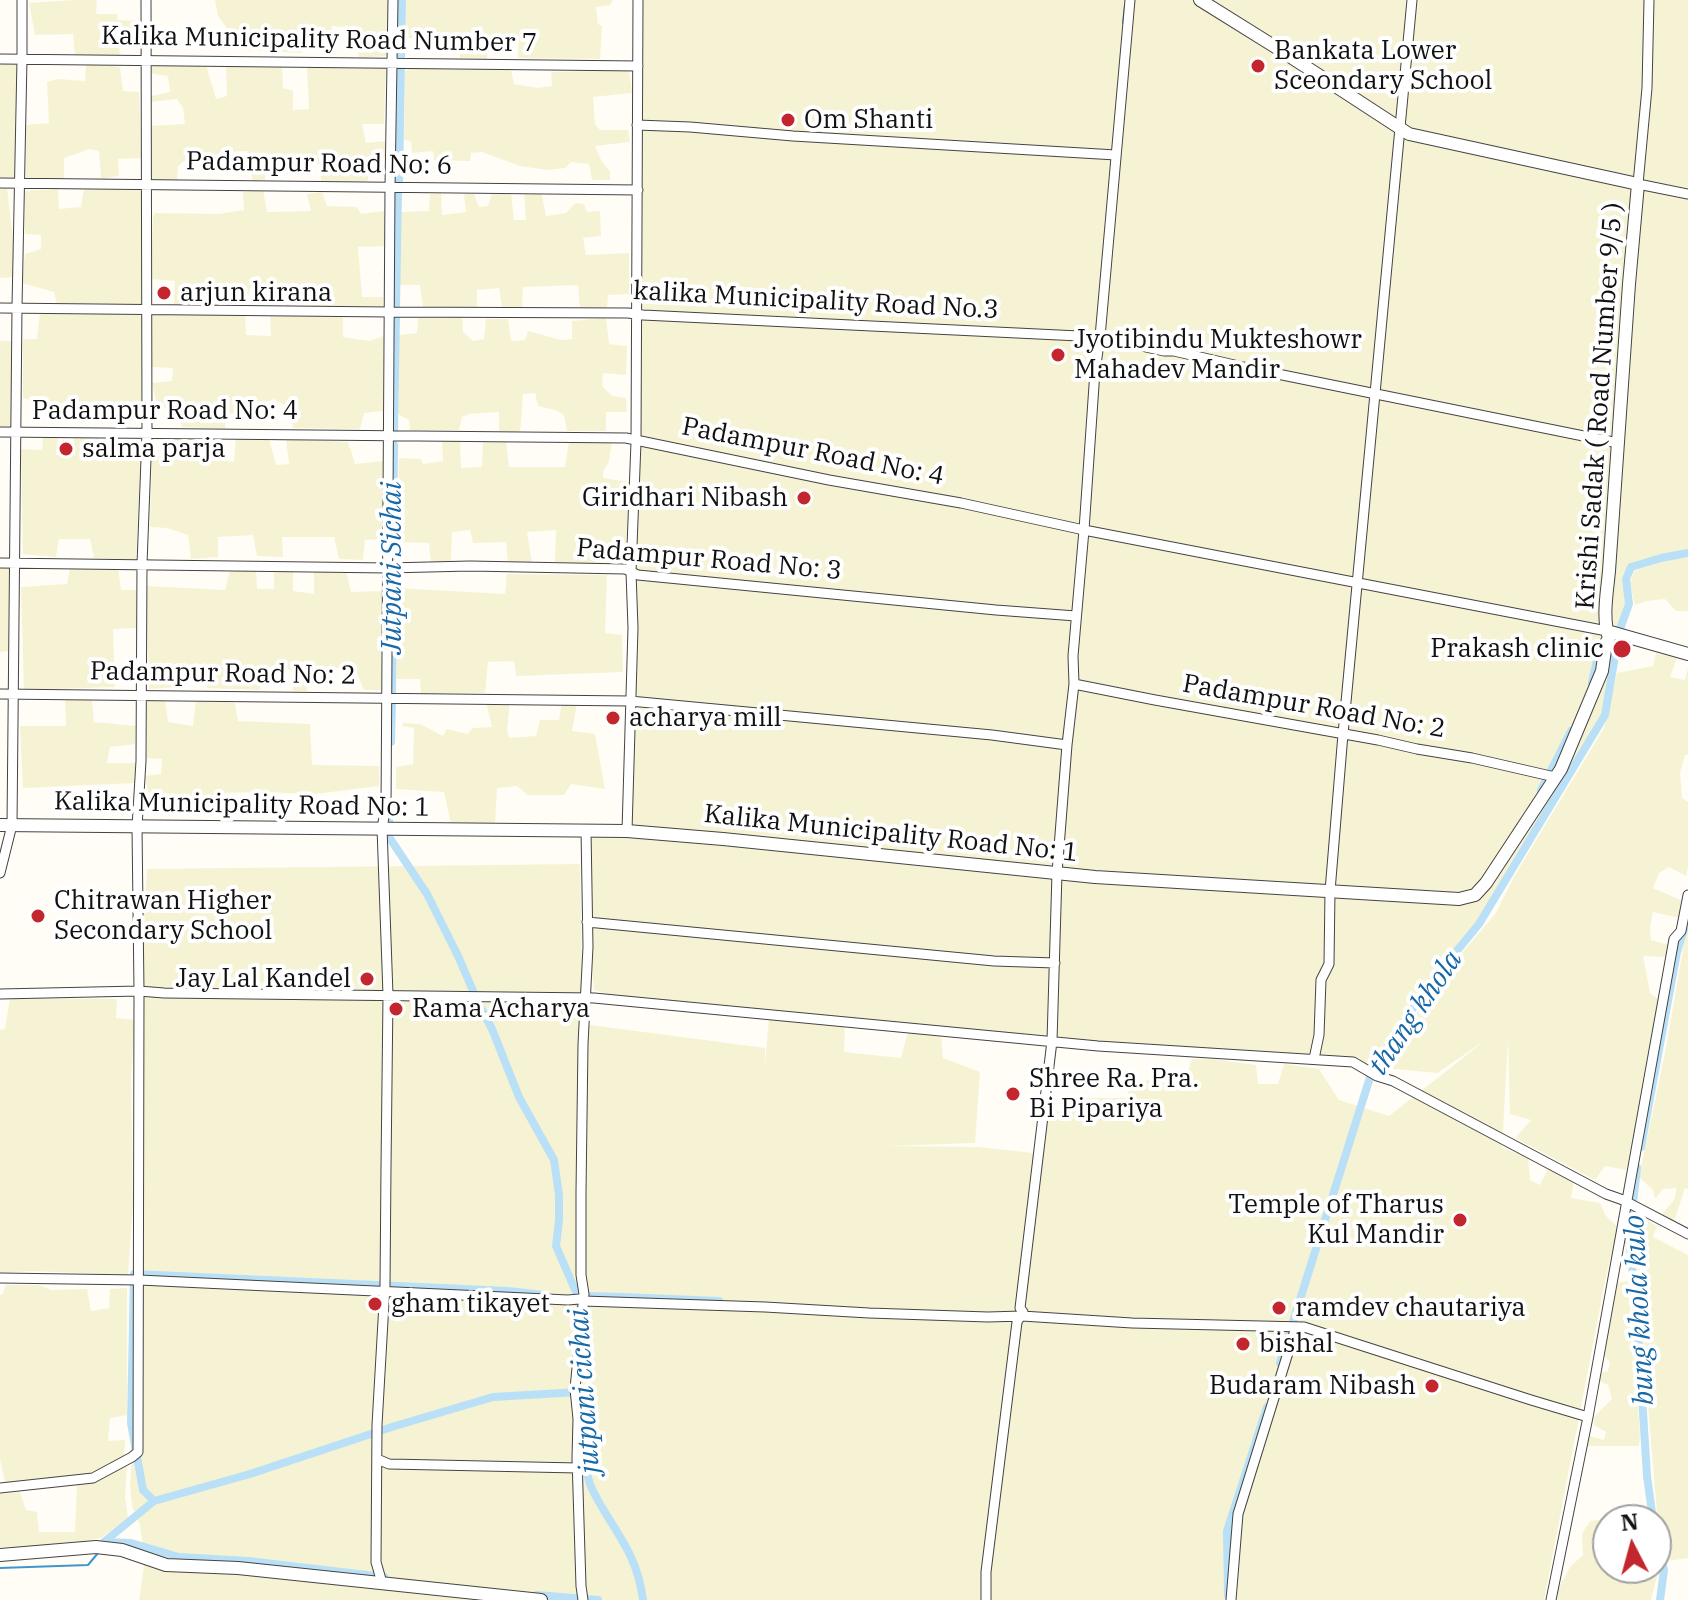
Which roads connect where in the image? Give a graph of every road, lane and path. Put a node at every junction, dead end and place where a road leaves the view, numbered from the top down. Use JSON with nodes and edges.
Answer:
{"nodes":[{"id":1,"x":22,"y":0,"type":"edge"},
{"id":2,"x":146,"y":0,"type":"edge"},
{"id":3,"x":393,"y":0,"type":"edge"},
{"id":4,"x":638,"y":0,"type":"edge"},
{"id":5,"x":1130,"y":0,"type":"edge"},
{"id":6,"x":1200,"y":0,"type":"edge"},
{"id":7,"x":1412,"y":0,"type":"edge"},
{"id":8,"x":1649,"y":0,"type":"edge"},
{"id":9,"x":0,"y":59,"type":"edge"},
{"id":10,"x":22,"y":59,"type":"junction"},
{"id":11,"x":145,"y":60,"type":"junction"},
{"id":12,"x":392,"y":63,"type":"junction"},
{"id":13,"x":638,"y":66,"type":"junction"},
{"id":14,"x":637,"y":125,"type":"junction"},
{"id":15,"x":1399,"y":129,"type":"junction"},
{"id":16,"x":1116,"y":155,"type":"junction"},
{"id":17,"x":0,"y":183,"type":"edge"},
{"id":18,"x":20,"y":184,"type":"junction"},
{"id":19,"x":146,"y":184,"type":"junction"},
{"id":20,"x":1638,"y":184,"type":"junction"},
{"id":21,"x":390,"y":188,"type":"junction"},
{"id":22,"x":638,"y":190,"type":"junction"},
{"id":23,"x":1688,"y":194,"type":"edge"},
{"id":24,"x":17,"y":307,"type":"junction"},
{"id":25,"x":0,"y":308,"type":"edge"},
{"id":26,"x":146,"y":309,"type":"junction"},
{"id":27,"x":389,"y":312,"type":"junction"},
{"id":28,"x":637,"y":314,"type":"junction"},
{"id":29,"x":1100,"y":337,"type":"junction"},
{"id":30,"x":1376,"y":393,"type":"junction"},
{"id":31,"x":0,"y":432,"type":"edge"},
{"id":32,"x":16,"y":432,"type":"junction"},
{"id":33,"x":147,"y":433,"type":"junction"},
{"id":34,"x":389,"y":435,"type":"junction"},
{"id":35,"x":636,"y":442,"type":"junction"},
{"id":36,"x":1618,"y":443,"type":"junction"},
{"id":37,"x":1084,"y":530,"type":"junction"},
{"id":38,"x":0,"y":563,"type":"edge"},
{"id":39,"x":14,"y":563,"type":"junction"},
{"id":40,"x":142,"y":564,"type":"junction"},
{"id":41,"x":388,"y":568,"type":"junction"},
{"id":42,"x":631,"y":572,"type":"junction"},
{"id":43,"x":1357,"y":582,"type":"junction"},
{"id":44,"x":1076,"y":616,"type":"junction"},
{"id":45,"x":1607,"y":631,"type":"junction"},
{"id":46,"x":1688,"y":654,"type":"edge"},
{"id":47,"x":1074,"y":684,"type":"junction"},
{"id":48,"x":0,"y":694,"type":"edge"},
{"id":49,"x":13,"y":694,"type":"junction"},
{"id":50,"x":143,"y":695,"type":"junction"},
{"id":51,"x":386,"y":697,"type":"junction"},
{"id":52,"x":630,"y":701,"type":"junction"},
{"id":53,"x":1343,"y":734,"type":"junction"},
{"id":54,"x":1067,"y":745,"type":"junction"},
{"id":55,"x":1551,"y":776,"type":"junction"},
{"id":56,"x":6,"y":825,"type":"edge"},
{"id":57,"x":137,"y":827,"type":"junction"},
{"id":58,"x":382,"y":828,"type":"junction"},
{"id":59,"x":586,"y":830,"type":"junction"},
{"id":60,"x":627,"y":831,"type":"junction"},
{"id":61,"x":0,"y":873,"type":"edge"},
{"id":62,"x":1057,"y":873,"type":"junction"},
{"id":63,"x":1330,"y":891,"type":"junction"},
{"id":64,"x":1688,"y":895,"type":"edge"},
{"id":65,"x":587,"y":922,"type":"junction"},
{"id":66,"x":1055,"y":963,"type":"junction"},
{"id":67,"x":139,"y":991,"type":"junction"},
{"id":68,"x":0,"y":994,"type":"edge"},
{"id":69,"x":388,"y":995,"type":"junction"},
{"id":70,"x":586,"y":998,"type":"junction"},
{"id":71,"x":1052,"y":1041,"type":"junction"},
{"id":72,"x":1314,"y":1059,"type":"junction"},
{"id":73,"x":1630,"y":1205,"type":"junction"},
{"id":74,"x":1688,"y":1234,"type":"edge"},
{"id":75,"x":0,"y":1278,"type":"edge"},
{"id":76,"x":137,"y":1278,"type":"junction"},
{"id":77,"x":384,"y":1292,"type":"junction"},
{"id":78,"x":583,"y":1298,"type":"junction"},
{"id":79,"x":1022,"y":1314,"type":"junction"},
{"id":80,"x":1291,"y":1328,"type":"junction"},
{"id":81,"x":1588,"y":1417,"type":"junction"},
{"id":82,"x":377,"y":1459,"type":"junction"},
{"id":83,"x":578,"y":1468,"type":"junction"},
{"id":84,"x":0,"y":1488,"type":"edge"},
{"id":85,"x":0,"y":1555,"type":"edge"},
{"id":86,"x":382,"y":1583,"type":"junction"},
{"id":87,"x":986,"y":1597,"type":"edge"},
{"id":88,"x":541,"y":1600,"type":"edge"},
{"id":89,"x":583,"y":1600,"type":"edge"},
{"id":90,"x":1231,"y":1600,"type":"edge"},
{"id":91,"x":1551,"y":1600,"type":"edge"}],
"edges":[{"from":1,"to":10,"type":"street"},
{"from":2,"to":11,"type":"street"},
{"from":3,"to":12,"type":"street"},
{"from":4,"to":13,"type":"street"},
{"from":5,"to":16,"type":"street"},
{"from":6,"to":15,"type":"street"},
{"from":7,"to":15,"type":"street"},
{"from":8,"to":20,"type":"street"},
{"from":9,"to":10,"type":"street","name":"Kalika Municipality Road Number 7"},
{"from":10,"to":11,"type":"street","name":"Kalika Municipality Road Number 7"},
{"from":10,"to":18,"type":"street"},
{"from":11,"to":12,"type":"street","name":"Kalika Municipality Road Number 7"},
{"from":11,"to":19,"type":"street"},
{"from":12,"to":13,"type":"street","name":"Kalika Municipality Road Number 7"},
{"from":12,"to":21,"type":"street"},
{"from":13,"to":14,"type":"street"},
{"from":14,"to":16,"type":"street"},
{"from":14,"to":22,"type":"street"},
{"from":15,"to":20,"type":"street"},
{"from":15,"to":30,"type":"street"},
{"from":16,"to":29,"type":"street"},
{"from":17,"to":18,"type":"street","name":"Padampur Road No: 6"},
{"from":18,"to":19,"type":"street","name":"Padampur Road No: 6"},
{"from":18,"to":24,"type":"street"},
{"from":19,"to":21,"type":"street","name":"Padampur Road No: 6"},
{"from":19,"to":26,"type":"street"},
{"from":20,"to":23,"type":"street"},
{"from":20,"to":36,"type":"street","name":"Krishi Sadak ( Road Number 9/5 )"},
{"from":21,"to":22,"type":"street","name":"Padampur Road No: 6"},
{"from":21,"to":27,"type":"street"},
{"from":22,"to":28,"type":"street"},
{"from":24,"to":25,"type":"street","name":"kalika Municipality Road No.3"},
{"from":24,"to":26,"type":"street","name":"kalika Municipality Road No.3"},
{"from":24,"to":32,"type":"street"},
{"from":26,"to":27,"type":"street","name":"kalika Municipality Road No.3"},
{"from":26,"to":33,"type":"street"},
{"from":27,"to":28,"type":"street","name":"kalika Municipality Road No.3"},
{"from":27,"to":34,"type":"street"},
{"from":28,"to":29,"type":"street","name":"kalika Municipality Road No.3"},
{"from":28,"to":35,"type":"street"},
{"from":29,"to":30,"type":"street","name":"kalika Municipality Road No.3"},
{"from":29,"to":37,"type":"street"},
{"from":30,"to":36,"type":"street","name":"kalika Municipality Road No.3"},
{"from":30,"to":43,"type":"street"},
{"from":31,"to":32,"type":"street","name":"Padampur Road No: 4"},
{"from":32,"to":33,"type":"street","name":"Padampur Road No: 4"},
{"from":32,"to":39,"type":"street"},
{"from":33,"to":34,"type":"street","name":"Padampur Road No: 4"},
{"from":33,"to":40,"type":"street"},
{"from":34,"to":35,"type":"street","name":"Padampur Road No: 4"},
{"from":34,"to":41,"type":"street"},
{"from":35,"to":37,"type":"street","name":"Padampur Road No: 4"},
{"from":35,"to":42,"type":"street"},
{"from":36,"to":45,"type":"street","name":"Krishi Sadak ( Road Number 9/5 )"},
{"from":37,"to":43,"type":"street","name":"Padampur Road No: 4"},
{"from":37,"to":44,"type":"street"},
{"from":38,"to":39,"type":"street","name":"Padampur Road No: 3"},
{"from":39,"to":40,"type":"street","name":"Padampur Road No: 3"},
{"from":39,"to":49,"type":"street"},
{"from":40,"to":41,"type":"street","name":"Padampur Road No: 3"},
{"from":40,"to":50,"type":"street"},
{"from":41,"to":42,"type":"street","name":"Padampur Road No: 3"},
{"from":41,"to":51,"type":"street"},
{"from":42,"to":44,"type":"street","name":"Padampur Road No: 3"},
{"from":42,"to":52,"type":"street"},
{"from":43,"to":45,"type":"street","name":"Padampur Road No: 4"},
{"from":43,"to":53,"type":"street"},
{"from":44,"to":47,"type":"street"},
{"from":45,"to":46,"type":"street"},
{"from":45,"to":55,"type":"street","name":"Kalika Municipality Road No: 1"},
{"from":47,"to":53,"type":"street","name":"Padampur Road No: 2"},
{"from":47,"to":54,"type":"street"},
{"from":48,"to":49,"type":"street","name":"Padampur Road No: 2"},
{"from":49,"to":50,"type":"street","name":"Padampur Road No: 2"},
{"from":49,"to":56,"type":"street"},
{"from":50,"to":51,"type":"street","name":"Padampur Road No: 2"},
{"from":50,"to":57,"type":"street"},
{"from":51,"to":52,"type":"street","name":"Padampur Road No: 2"},
{"from":51,"to":58,"type":"street"},
{"from":52,"to":54,"type":"street","name":"Padampur Road No: 2"},
{"from":52,"to":60,"type":"street"},
{"from":53,"to":55,"type":"street","name":"Padampur Road No: 2"},
{"from":53,"to":63,"type":"street"},
{"from":54,"to":62,"type":"street"},
{"from":55,"to":63,"type":"street","name":"Kalika Municipality Road No: 1"},
{"from":56,"to":57,"type":"street","name":"Kalika Municipality Road No: 1"},
{"from":56,"to":61,"type":"street"},
{"from":57,"to":58,"type":"street","name":"Kalika Municipality Road No: 1"},
{"from":57,"to":67,"type":"street"},
{"from":58,"to":59,"type":"street","name":"Kalika Municipality Road No: 1"},
{"from":58,"to":69,"type":"street"},
{"from":59,"to":60,"type":"street","name":"Kalika Municipality Road No: 1"},
{"from":59,"to":65,"type":"street"},
{"from":60,"to":62,"type":"street","name":"Kalika Municipality Road No: 1"},
{"from":62,"to":63,"type":"street","name":"Kalika Municipality Road No: 1"},
{"from":62,"to":66,"type":"street"},
{"from":63,"to":72,"type":"street"},
{"from":64,"to":73,"type":"street"},
{"from":65,"to":66,"type":"street"},
{"from":65,"to":70,"type":"street"},
{"from":66,"to":71,"type":"street"},
{"from":67,"to":68,"type":"street"},
{"from":67,"to":69,"type":"street"},
{"from":67,"to":76,"type":"street"},
{"from":69,"to":70,"type":"street"},
{"from":69,"to":77,"type":"street"},
{"from":70,"to":71,"type":"street"},
{"from":70,"to":78,"type":"street"},
{"from":71,"to":72,"type":"street"},
{"from":71,"to":79,"type":"street"},
{"from":72,"to":73,"type":"street"},
{"from":73,"to":74,"type":"street"},
{"from":73,"to":81,"type":"street"},
{"from":75,"to":76,"type":"street"},
{"from":76,"to":77,"type":"street"},
{"from":76,"to":84,"type":"street"},
{"from":77,"to":78,"type":"street"},
{"from":77,"to":82,"type":"street"},
{"from":78,"to":79,"type":"street"},
{"from":78,"to":83,"type":"street"},
{"from":79,"to":80,"type":"street"},
{"from":79,"to":87,"type":"street"},
{"from":80,"to":81,"type":"street"},
{"from":80,"to":90,"type":"street"},
{"from":81,"to":91,"type":"street"},
{"from":82,"to":83,"type":"street"},
{"from":82,"to":86,"type":"street"},
{"from":83,"to":89,"type":"street"},
{"from":85,"to":86,"type":"street"},
{"from":86,"to":88,"type":"street"}]}
